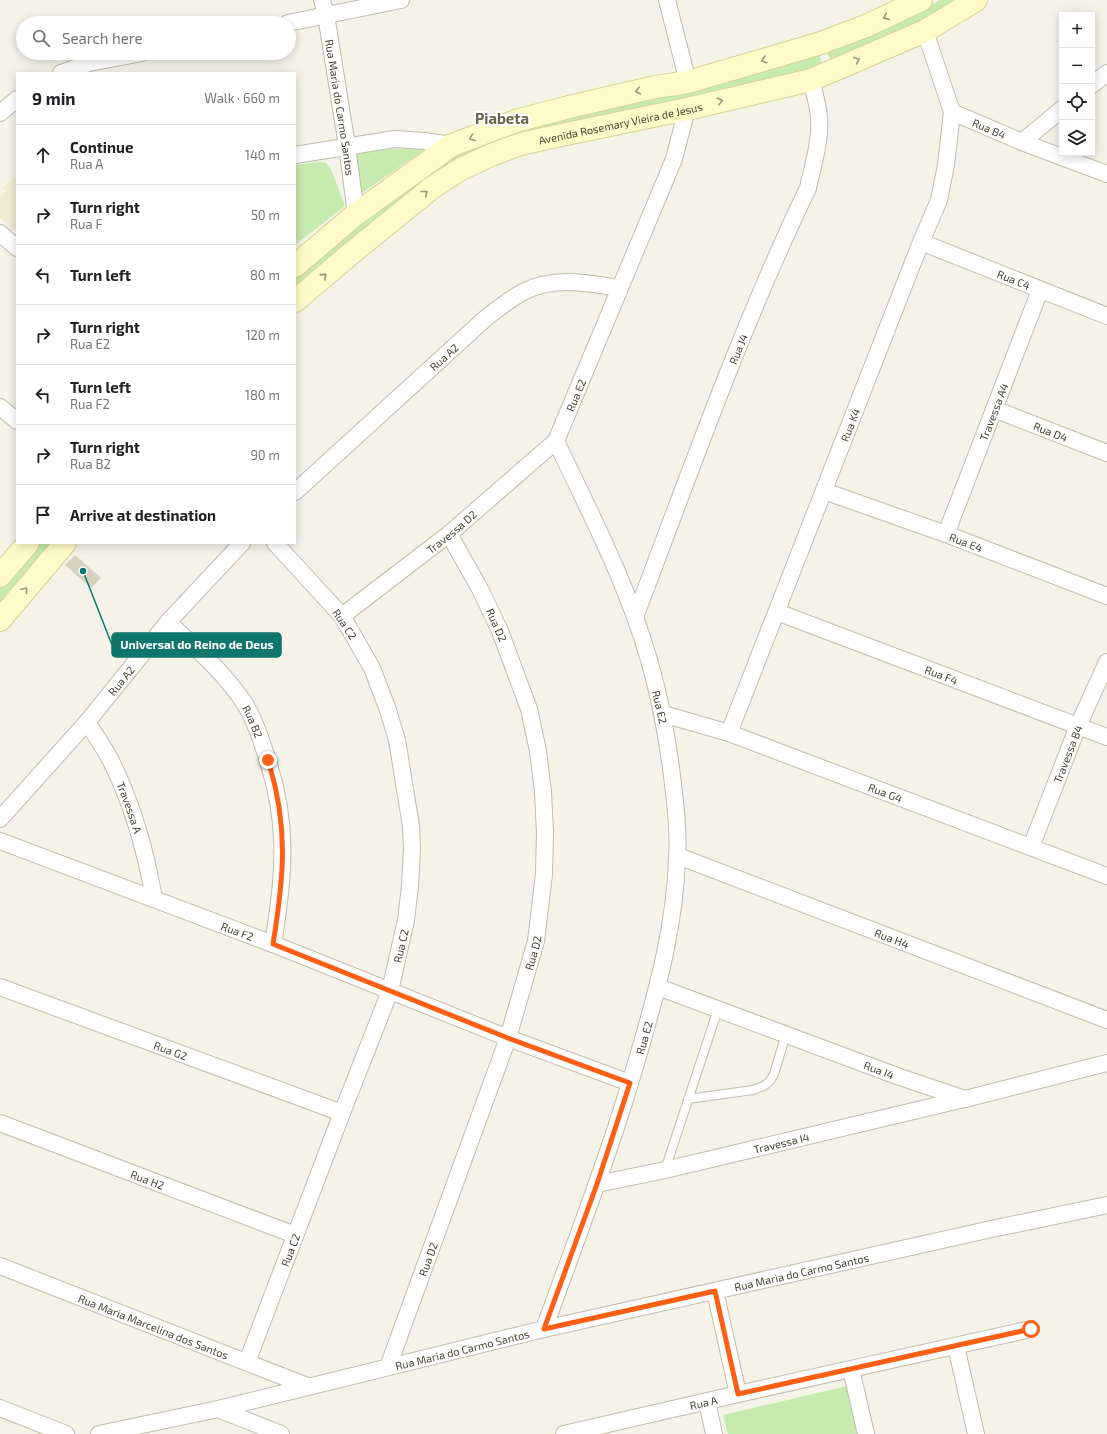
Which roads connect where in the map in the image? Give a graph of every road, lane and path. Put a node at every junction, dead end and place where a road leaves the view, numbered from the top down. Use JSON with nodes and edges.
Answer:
{"nodes":[{"id":1,"x":401,"y":0,"type":"edge"},
{"id":2,"x":666,"y":0,"type":"edge"},
{"id":3,"x":921,"y":0,"type":"edge"},
{"id":4,"x":976,"y":0,"type":"edge"},
{"id":5,"x":324,"y":8,"type":"edge"},
{"id":6,"x":296,"y":20,"type":"edge"},
{"id":7,"x":925,"y":31,"type":"junction"},
{"id":8,"x":818,"y":44,"type":"junction"},
{"id":9,"x":105,"y":60,"type":"edge"},
{"id":10,"x":64,"y":72,"type":"edge"},
{"id":11,"x":1107,"y":72,"type":"edge"},
{"id":12,"x":820,"y":76,"type":"junction"},
{"id":13,"x":688,"y":82,"type":"junction"},
{"id":14,"x":1093,"y":84,"type":"edge"},
{"id":15,"x":16,"y":100,"type":"edge"},
{"id":16,"x":687,"y":109,"type":"junction"},
{"id":17,"x":1059,"y":111,"type":"edge"},
{"id":18,"x":952,"y":112,"type":"junction"},
{"id":19,"x":0,"y":113,"type":"edge"},
{"id":20,"x":1022,"y":142,"type":"junction"},
{"id":21,"x":452,"y":145,"type":"junction"},
{"id":22,"x":347,"y":146,"type":"junction"},
{"id":23,"x":296,"y":155,"type":"edge"},
{"id":24,"x":1107,"y":174,"type":"edge"},
{"id":25,"x":356,"y":214,"type":"junction"},
{"id":26,"x":0,"y":233,"type":"edge"},
{"id":27,"x":921,"y":242,"type":"junction"},
{"id":28,"x":16,"y":247,"type":"edge"},
{"id":29,"x":296,"y":265,"type":"edge"},
{"id":30,"x":619,"y":288,"type":"junction"},
{"id":31,"x":1040,"y":290,"type":"junction"},
{"id":32,"x":296,"y":300,"type":"edge"},
{"id":33,"x":1107,"y":316,"type":"edge"},
{"id":34,"x":0,"y":407,"type":"edge"},
{"id":35,"x":994,"y":409,"type":"junction"},
{"id":36,"x":16,"y":421,"type":"edge"},
{"id":37,"x":556,"y":441,"type":"junction"},
{"id":38,"x":1107,"y":453,"type":"edge"},
{"id":39,"x":296,"y":491,"type":"edge"},
{"id":40,"x":824,"y":491,"type":"junction"},
{"id":41,"x":449,"y":534,"type":"junction"},
{"id":42,"x":946,"y":534,"type":"junction"},
{"id":43,"x":27,"y":544,"type":"edge"},
{"id":44,"x":64,"y":544,"type":"edge"},
{"id":45,"x":241,"y":544,"type":"edge"},
{"id":46,"x":276,"y":544,"type":"edge"},
{"id":47,"x":0,"y":576,"type":"edge"},
{"id":48,"x":1107,"y":596,"type":"edge"},
{"id":49,"x":777,"y":612,"type":"junction"},
{"id":50,"x":342,"y":616,"type":"junction"},
{"id":51,"x":635,"y":617,"type":"junction"},
{"id":52,"x":0,"y":620,"type":"edge"},
{"id":53,"x":168,"y":622,"type":"junction"},
{"id":54,"x":1107,"y":662,"type":"edge"},
{"id":55,"x":663,"y":714,"type":"junction"},
{"id":56,"x":87,"y":722,"type":"junction"},
{"id":57,"x":1078,"y":726,"type":"junction"},
{"id":58,"x":729,"y":733,"type":"junction"},
{"id":59,"x":1107,"y":737,"type":"edge"},
{"id":60,"x":0,"y":819,"type":"edge"},
{"id":61,"x":0,"y":841,"type":"edge"},
{"id":62,"x":1031,"y":847,"type":"junction"},
{"id":63,"x":678,"y":856,"type":"junction"},
{"id":64,"x":1107,"y":876,"type":"edge"},
{"id":65,"x":154,"y":899,"type":"junction"},
{"id":66,"x":273,"y":944,"type":"junction"},
{"id":67,"x":658,"y":986,"type":"junction"},
{"id":68,"x":0,"y":987,"type":"edge"},
{"id":69,"x":390,"y":991,"type":"junction"},
{"id":70,"x":718,"y":1009,"type":"junction"},
{"id":71,"x":1107,"y":1020,"type":"edge"},
{"id":72,"x":786,"y":1034,"type":"junction"},
{"id":73,"x":508,"y":1038,"type":"junction"},
{"id":74,"x":1107,"y":1064,"type":"edge"},
{"id":75,"x":630,"y":1083,"type":"junction"},
{"id":76,"x":964,"y":1098,"type":"junction"},
{"id":77,"x":688,"y":1099,"type":"junction"},
{"id":78,"x":342,"y":1113,"type":"junction"},
{"id":79,"x":0,"y":1123,"type":"edge"},
{"id":80,"x":665,"y":1170,"type":"junction"},
{"id":81,"x":597,"y":1184,"type":"junction"},
{"id":82,"x":1107,"y":1206,"type":"edge"},
{"id":83,"x":295,"y":1235,"type":"junction"},
{"id":84,"x":0,"y":1266,"type":"edge"},
{"id":85,"x":715,"y":1291,"type":"junction"},
{"id":86,"x":544,"y":1329,"type":"junction"},
{"id":87,"x":1031,"y":1329,"type":"dead end"},
{"id":88,"x":956,"y":1346,"type":"junction"},
{"id":89,"x":247,"y":1362,"type":"junction"},
{"id":90,"x":388,"y":1367,"type":"junction"},
{"id":91,"x":851,"y":1369,"type":"junction"},
{"id":92,"x":307,"y":1386,"type":"junction"},
{"id":93,"x":738,"y":1394,"type":"junction"},
{"id":94,"x":706,"y":1401,"type":"junction"},
{"id":95,"x":0,"y":1408,"type":"edge"},
{"id":96,"x":218,"y":1409,"type":"junction"},
{"id":97,"x":66,"y":1434,"type":"edge"},
{"id":98,"x":99,"y":1434,"type":"edge"},
{"id":99,"x":281,"y":1434,"type":"edge"},
{"id":100,"x":564,"y":1434,"type":"edge"},
{"id":101,"x":714,"y":1434,"type":"edge"},
{"id":102,"x":866,"y":1434,"type":"edge"},
{"id":103,"x":976,"y":1434,"type":"edge"}],
"edges":[{"from":1,"to":5,"type":"street"},
{"from":2,"to":13,"type":"street"},
{"from":3,"to":8,"type":"street","one_way":true},
{"from":4,"to":7,"type":"street","name":"Avenida Rosemary Vieira de Jesus"},
{"from":5,"to":6,"type":"street"},
{"from":5,"to":22,"type":"street","name":"Rua Maria do Carmo Santos"},
{"from":12,"to":7,"type":"street","name":"Avenida Rosemary Vieira de Jesus","one_way":true},
{"from":7,"to":18,"type":"street"},
{"from":8,"to":12,"type":"street"},
{"from":8,"to":13,"type":"street","one_way":true},
{"from":9,"to":10,"type":"street"},
{"from":11,"to":14,"type":"street"},
{"from":16,"to":12,"type":"street","name":"Avenida Rosemary Vieira de Jesus","one_way":true},
{"from":12,"to":51,"type":"street","name":"Rua J4"},
{"from":13,"to":21,"type":"street","one_way":true},
{"from":15,"to":19,"type":"street"},
{"from":16,"to":30,"type":"street","name":"Rua E2"},
{"from":32,"to":16,"type":"street","name":"Avenida Rosemary Vieira de Jesus","one_way":true},
{"from":17,"to":20,"type":"street"},
{"from":18,"to":20,"type":"street","name":"Rua B4"},
{"from":18,"to":27,"type":"street","name":"Rua K4"},
{"from":20,"to":24,"type":"street","name":"Rua B4"},
{"from":21,"to":22,"type":"street"},
{"from":21,"to":25,"type":"street"},
{"from":22,"to":23,"type":"street"},
{"from":22,"to":25,"type":"street","name":"Rua Maria do Carmo Santos"},
{"from":25,"to":29,"type":"street"},
{"from":26,"to":28,"type":"street"},
{"from":27,"to":31,"type":"street","name":"Rua C4"},
{"from":27,"to":40,"type":"street","name":"Rua K4"},
{"from":30,"to":37,"type":"street","name":"Rua E2"},
{"from":30,"to":39,"type":"street","name":"Rua A2"},
{"from":31,"to":33,"type":"street","name":"Rua C4"},
{"from":31,"to":35,"type":"street","name":"Travessa A4"},
{"from":34,"to":36,"type":"street"},
{"from":35,"to":38,"type":"street","name":"Rua D4"},
{"from":35,"to":42,"type":"street","name":"Travessa A4"},
{"from":37,"to":41,"type":"street","name":"Travessa D2"},
{"from":37,"to":51,"type":"street","name":"Rua E2"},
{"from":40,"to":42,"type":"street","name":"Rua E4"},
{"from":40,"to":49,"type":"street","name":"Rua K4"},
{"from":41,"to":50,"type":"street","name":"Travessa D2"},
{"from":41,"to":73,"type":"street","name":"Rua D2"},
{"from":42,"to":48,"type":"street","name":"Rua E4"},
{"from":43,"to":47,"type":"street"},
{"from":52,"to":44,"type":"street","one_way":true},
{"from":45,"to":53,"type":"street","name":"Rua A2"},
{"from":46,"to":50,"type":"street","name":"Rua C2"},
{"from":49,"to":57,"type":"street","name":"Rua F4"},
{"from":49,"to":58,"type":"street","name":"Rua K4"},
{"from":50,"to":69,"type":"street","name":"Rua C2"},
{"from":51,"to":55,"type":"street","name":"Rua E2"},
{"from":53,"to":56,"type":"street","name":"Rua A2"},
{"from":53,"to":66,"type":"street","name":"Rua B2"},
{"from":54,"to":57,"type":"street","name":"Travessa B4"},
{"from":55,"to":58,"type":"street","name":"Rua G4"},
{"from":55,"to":63,"type":"street","name":"Rua E2"},
{"from":56,"to":60,"type":"street","name":"Rua A2"},
{"from":56,"to":65,"type":"street","name":"Travessa A"},
{"from":57,"to":59,"type":"street","name":"Rua F4"},
{"from":57,"to":62,"type":"street","name":"Travessa B4"},
{"from":58,"to":62,"type":"street","name":"Rua G4"},
{"from":61,"to":65,"type":"street","name":"Rua F2"},
{"from":62,"to":64,"type":"street","name":"Rua G4"},
{"from":63,"to":67,"type":"street","name":"Rua E2"},
{"from":63,"to":71,"type":"street","name":"Rua H4"},
{"from":65,"to":66,"type":"street","name":"Rua F2"},
{"from":66,"to":69,"type":"street","name":"Rua F2"},
{"from":67,"to":70,"type":"street","name":"Rua I4"},
{"from":67,"to":75,"type":"street","name":"Rua E2"},
{"from":68,"to":78,"type":"street","name":"Rua G2"},
{"from":69,"to":73,"type":"street","name":"Rua F2"},
{"from":69,"to":78,"type":"street","name":"Rua C2"},
{"from":70,"to":72,"type":"street","name":"Rua I4"},
{"from":70,"to":77,"type":"lane"},
{"from":72,"to":76,"type":"street","name":"Rua I4"},
{"from":72,"to":77,"type":"lane"},
{"from":73,"to":75,"type":"street","name":"Rua F2"},
{"from":73,"to":90,"type":"street","name":"Rua D2"},
{"from":74,"to":76,"type":"street"},
{"from":75,"to":81,"type":"street","name":"Rua E2"},
{"from":76,"to":80,"type":"street","name":"Travessa I4"},
{"from":77,"to":80,"type":"lane"},
{"from":78,"to":83,"type":"street","name":"Rua C2"},
{"from":79,"to":83,"type":"street","name":"Rua H2"},
{"from":80,"to":81,"type":"street","name":"Travessa I4"},
{"from":81,"to":86,"type":"street","name":"Rua E2"},
{"from":82,"to":85,"type":"street","name":"Rua Maria do Carmo Santos"},
{"from":83,"to":89,"type":"street","name":"Rua C2"},
{"from":84,"to":89,"type":"street","name":"Rua Maria Marcelina dos Santos"},
{"from":85,"to":86,"type":"street","name":"Rua Maria do Carmo Santos"},
{"from":85,"to":93,"type":"street"},
{"from":86,"to":90,"type":"street","name":"Rua Maria do Carmo Santos"},
{"from":87,"to":88,"type":"street","name":"Rua A"},
{"from":88,"to":91,"type":"street","name":"Rua A"},
{"from":88,"to":103,"type":"street"},
{"from":89,"to":92,"type":"street","name":"Rua Maria Marcelina dos Santos"},
{"from":90,"to":92,"type":"street","name":"Rua Maria do Carmo Santos"},
{"from":91,"to":93,"type":"street","name":"Rua A"},
{"from":91,"to":102,"type":"street"},
{"from":92,"to":96,"type":"street","name":"Rua Maria do Carmo Santos"},
{"from":93,"to":94,"type":"street","name":"Rua A"},
{"from":94,"to":100,"type":"street","name":"Rua A"},
{"from":94,"to":101,"type":"street"},
{"from":95,"to":97,"type":"street"},
{"from":96,"to":98,"type":"street","name":"Rua Maria do Carmo Santos"},
{"from":96,"to":99,"type":"street"}]}
